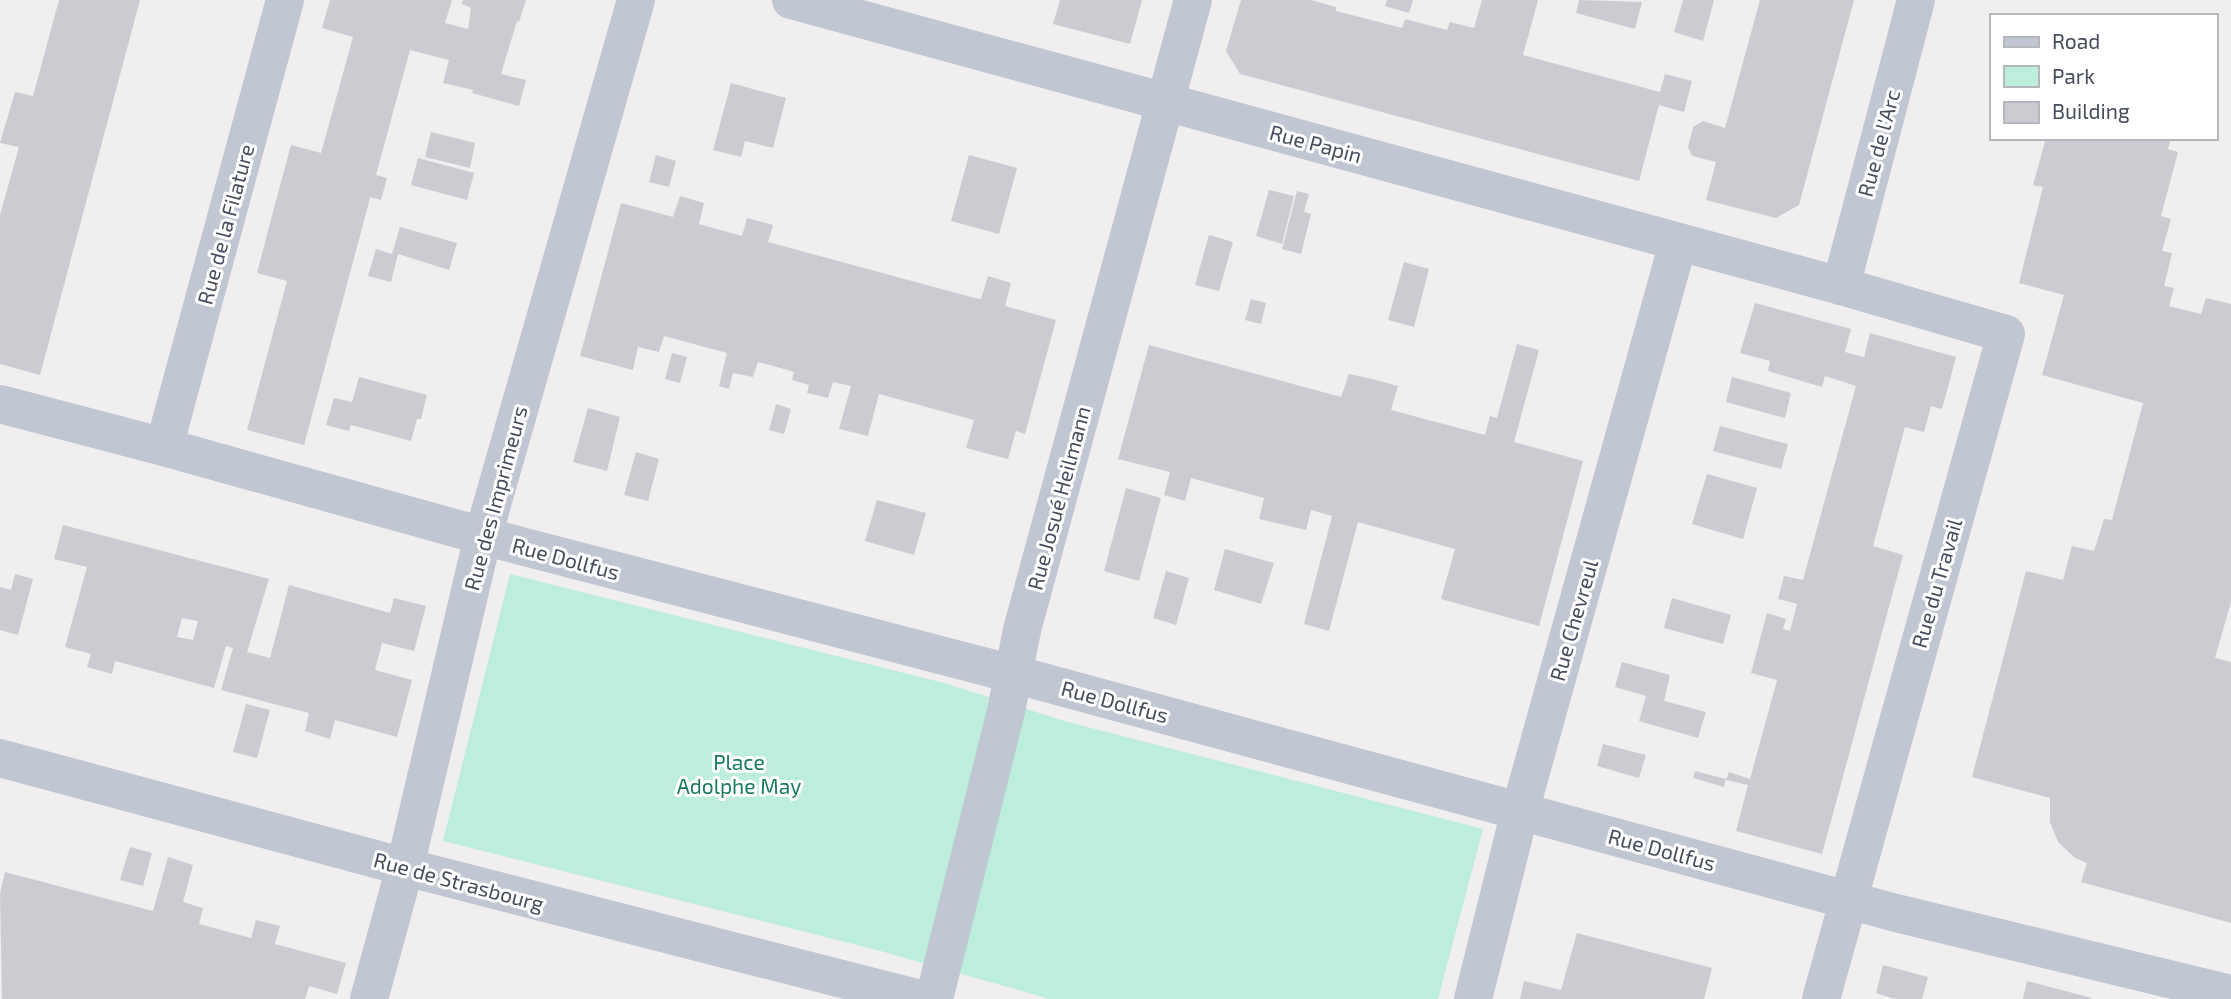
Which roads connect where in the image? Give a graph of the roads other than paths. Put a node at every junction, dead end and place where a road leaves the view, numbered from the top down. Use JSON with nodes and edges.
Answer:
{"nodes":[{"id":1,"x":285,"y":0,"type":"edge"},
{"id":2,"x":636,"y":0,"type":"edge"},
{"id":3,"x":791,"y":0,"type":"edge"},
{"id":4,"x":1193,"y":0,"type":"edge"},
{"id":5,"x":1916,"y":0,"type":"edge"},
{"id":6,"x":1166,"y":103,"type":"junction"},
{"id":7,"x":1678,"y":243,"type":"junction"},
{"id":8,"x":1841,"y":286,"type":"junction"},
{"id":9,"x":0,"y":404,"type":"edge"},
{"id":10,"x":164,"y":447,"type":"junction"},
{"id":11,"x":483,"y":536,"type":"junction"},
{"id":12,"x":1013,"y":674,"type":"junction"},
{"id":13,"x":0,"y":758,"type":"edge"},
{"id":14,"x":1520,"y":811,"type":"junction"},
{"id":15,"x":405,"y":867,"type":"junction"},
{"id":16,"x":1847,"y":899,"type":"junction"},
{"id":17,"x":2231,"y":994,"type":"edge"},
{"id":18,"x":369,"y":999,"type":"edge"},
{"id":19,"x":920,"y":999,"type":"edge"},
{"id":20,"x":934,"y":999,"type":"edge"},
{"id":21,"x":1473,"y":999,"type":"edge"},
{"id":22,"x":1821,"y":999,"type":"edge"}],
"edges":[{"from":1,"to":10,"type":"street","name":"Rue de la Filature"},
{"from":2,"to":11,"type":"street","name":"Rue des Imprimeurs"},
{"from":3,"to":6,"type":"street","name":"Rue Papin"},
{"from":4,"to":6,"type":"street","name":"Rue Josué Heilmann"},
{"from":5,"to":8,"type":"street","name":"Rue de l'Arc"},
{"from":6,"to":7,"type":"street","name":"Rue Papin"},
{"from":6,"to":12,"type":"street","name":"Rue Josué Heilmann"},
{"from":7,"to":8,"type":"street","name":"Rue Papin"},
{"from":7,"to":14,"type":"street","name":"Rue Chevreul"},
{"from":8,"to":16,"type":"street","name":"Rue du Travail"},
{"from":9,"to":10,"type":"street","name":"Rue Dollfus"},
{"from":10,"to":11,"type":"street","name":"Rue Dollfus"},
{"from":11,"to":12,"type":"street","name":"Rue Dollfus"},
{"from":11,"to":15,"type":"street","name":"Rue des Imprimeurs"},
{"from":12,"to":14,"type":"street","name":"Rue Dollfus"},
{"from":12,"to":20,"type":"street","name":"Rue Josué Heilmann"},
{"from":13,"to":15,"type":"street","name":"Rue de Strasbourg"},
{"from":14,"to":16,"type":"street","name":"Rue Dollfus"},
{"from":14,"to":21,"type":"street","name":"Rue Chevreul"},
{"from":15,"to":18,"type":"street","name":"Rue des Imprimeurs"},
{"from":15,"to":19,"type":"street","name":"Rue de Strasbourg"},
{"from":16,"to":17,"type":"street","name":"Rue Dollfus"},
{"from":16,"to":22,"type":"street","name":"Rue du Travail"}]}
